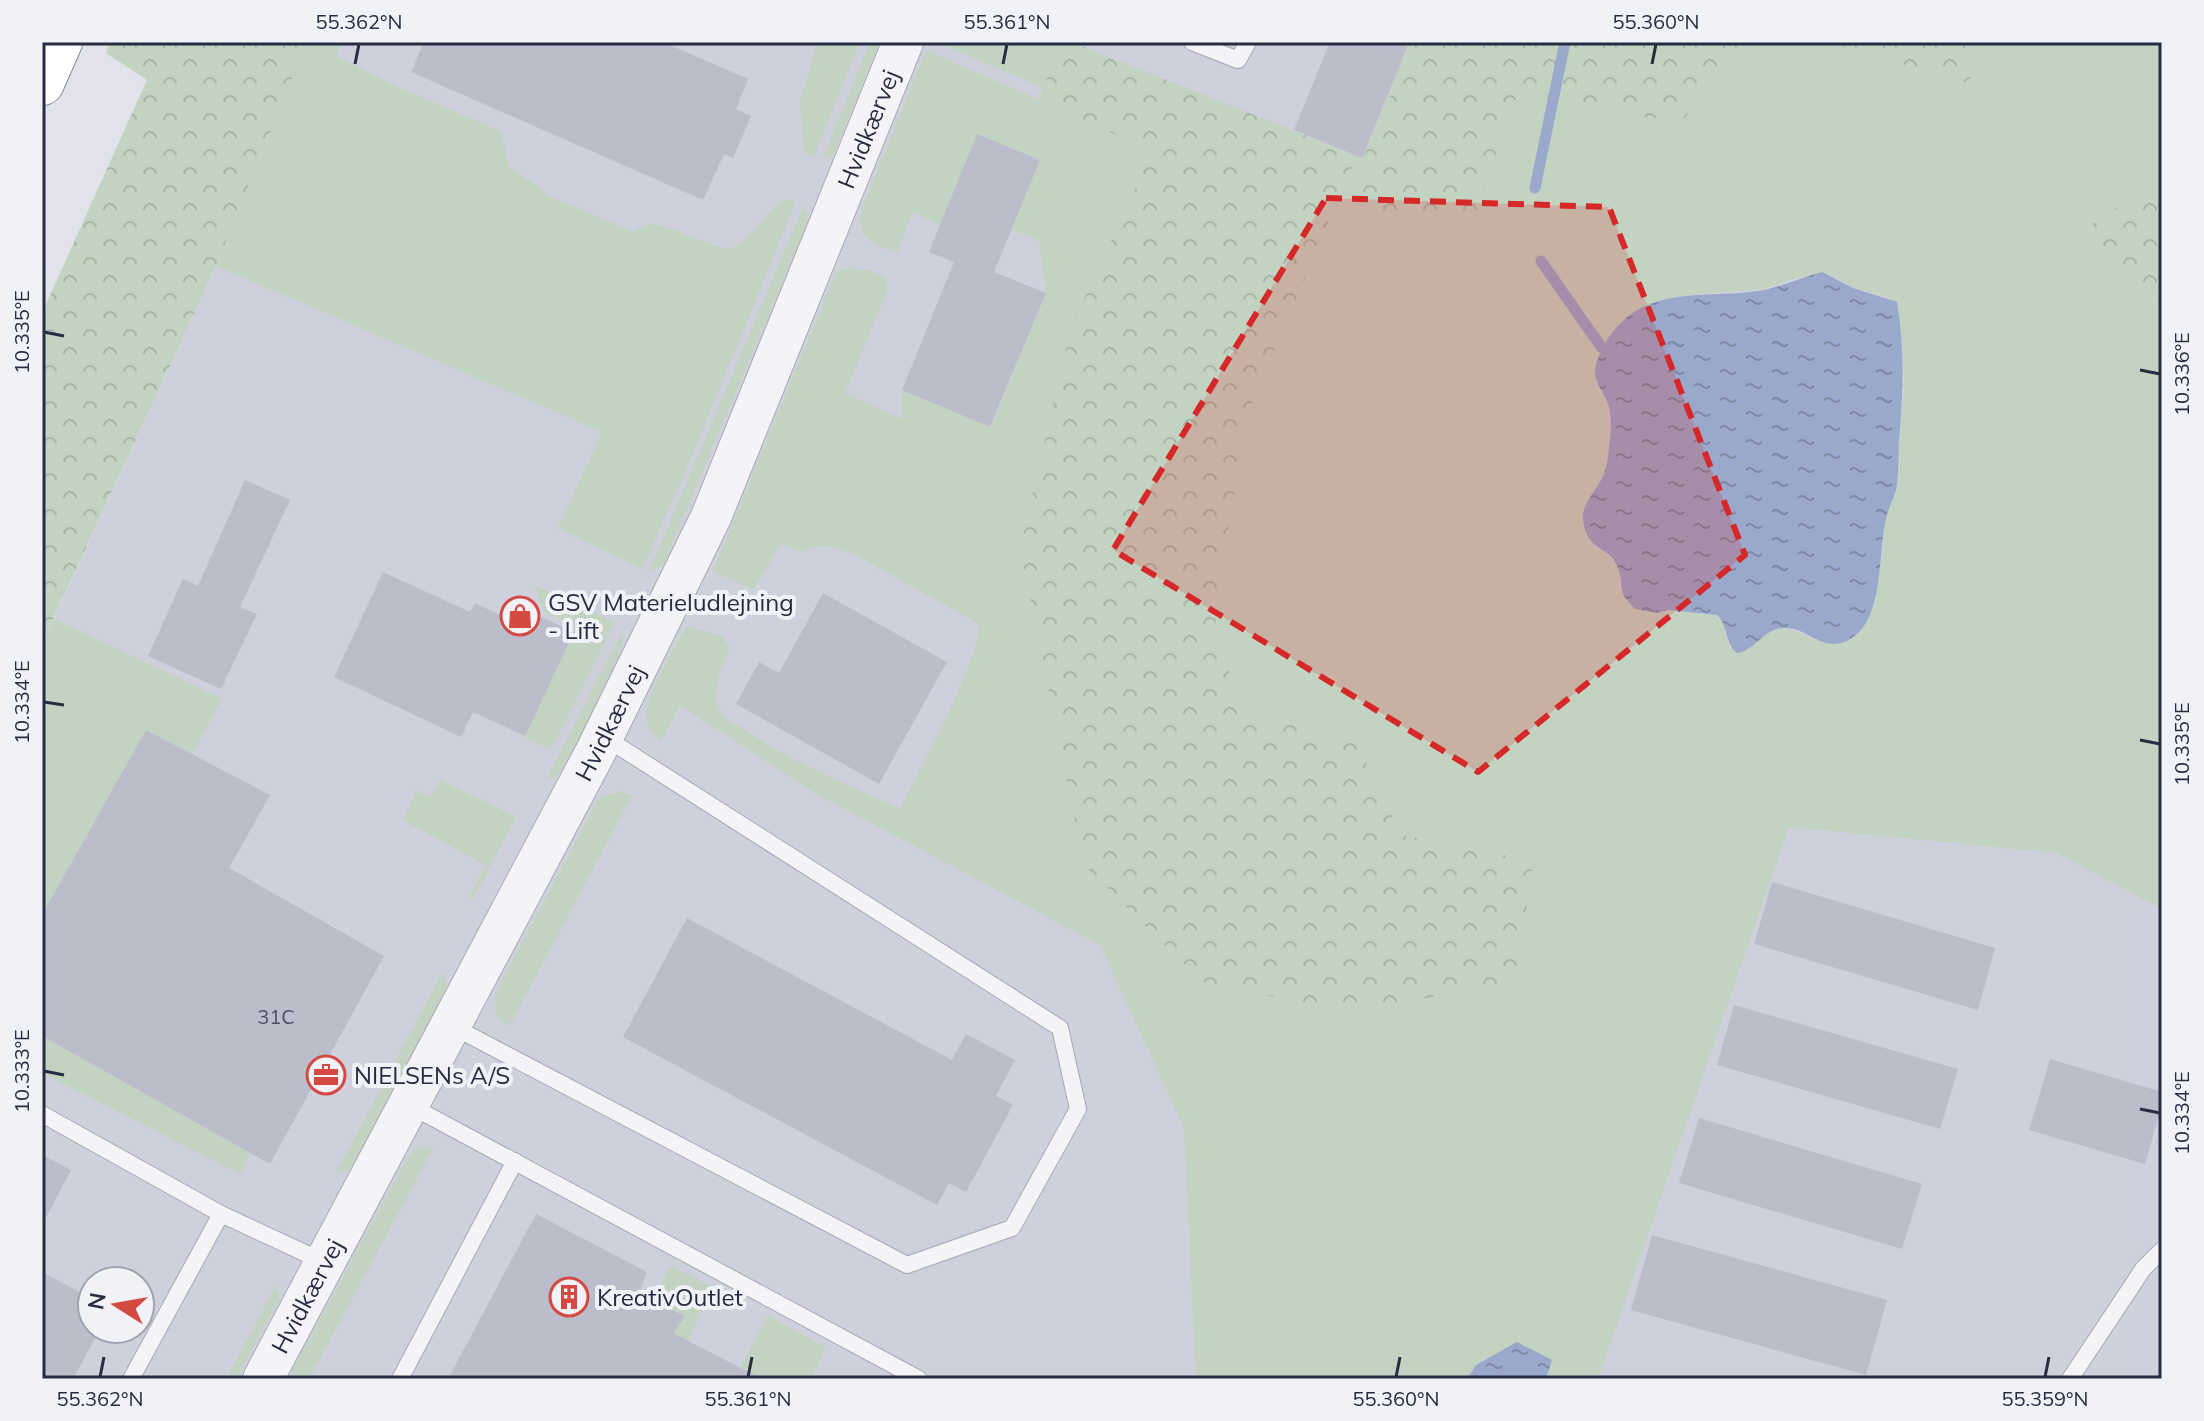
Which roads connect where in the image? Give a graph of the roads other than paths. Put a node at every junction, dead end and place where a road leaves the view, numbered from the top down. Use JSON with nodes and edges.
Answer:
{"nodes":[{"id":1,"x":60,"y":42,"type":"edge"},
{"id":2,"x":903,"y":42,"type":"edge"},
{"id":3,"x":1192,"y":42,"type":"edge"},
{"id":4,"x":1248,"y":42,"type":"edge"},
{"id":5,"x":42,"y":83,"type":"edge"},
{"id":6,"x":603,"y":736,"type":"junction"},
{"id":7,"x":452,"y":1026,"type":"junction"},
{"id":8,"x":409,"y":1105,"type":"junction"},
{"id":9,"x":42,"y":1114,"type":"edge"},
{"id":10,"x":515,"y":1161,"type":"junction"},
{"id":11,"x":221,"y":1214,"type":"junction"},
{"id":12,"x":2162,"y":1250,"type":"edge"},
{"id":13,"x":326,"y":1262,"type":"junction"},
{"id":14,"x":131,"y":1379,"type":"edge"},
{"id":15,"x":263,"y":1379,"type":"edge"},
{"id":16,"x":400,"y":1379,"type":"edge"},
{"id":17,"x":919,"y":1379,"type":"edge"},
{"id":18,"x":2070,"y":1379,"type":"edge"}],
"edges":[{"from":1,"to":5,"type":"highway"},
{"from":2,"to":6,"type":"street","name":"Hvidkærvej"},
{"from":3,"to":4,"type":"lane"},
{"from":6,"to":7,"type":"street","name":"Hvidkærvej"},
{"from":6,"to":7,"type":"lane"},
{"from":7,"to":8,"type":"street","name":"Hvidkærvej"},
{"from":8,"to":10,"type":"lane"},
{"from":8,"to":13,"type":"street","name":"Hvidkærvej"},
{"from":9,"to":11,"type":"lane"},
{"from":10,"to":16,"type":"lane"},
{"from":10,"to":17,"type":"lane"},
{"from":11,"to":13,"type":"lane"},
{"from":11,"to":14,"type":"lane"},
{"from":12,"to":18,"type":"lane"},
{"from":13,"to":15,"type":"street","name":"Hvidkærvej"}]}
